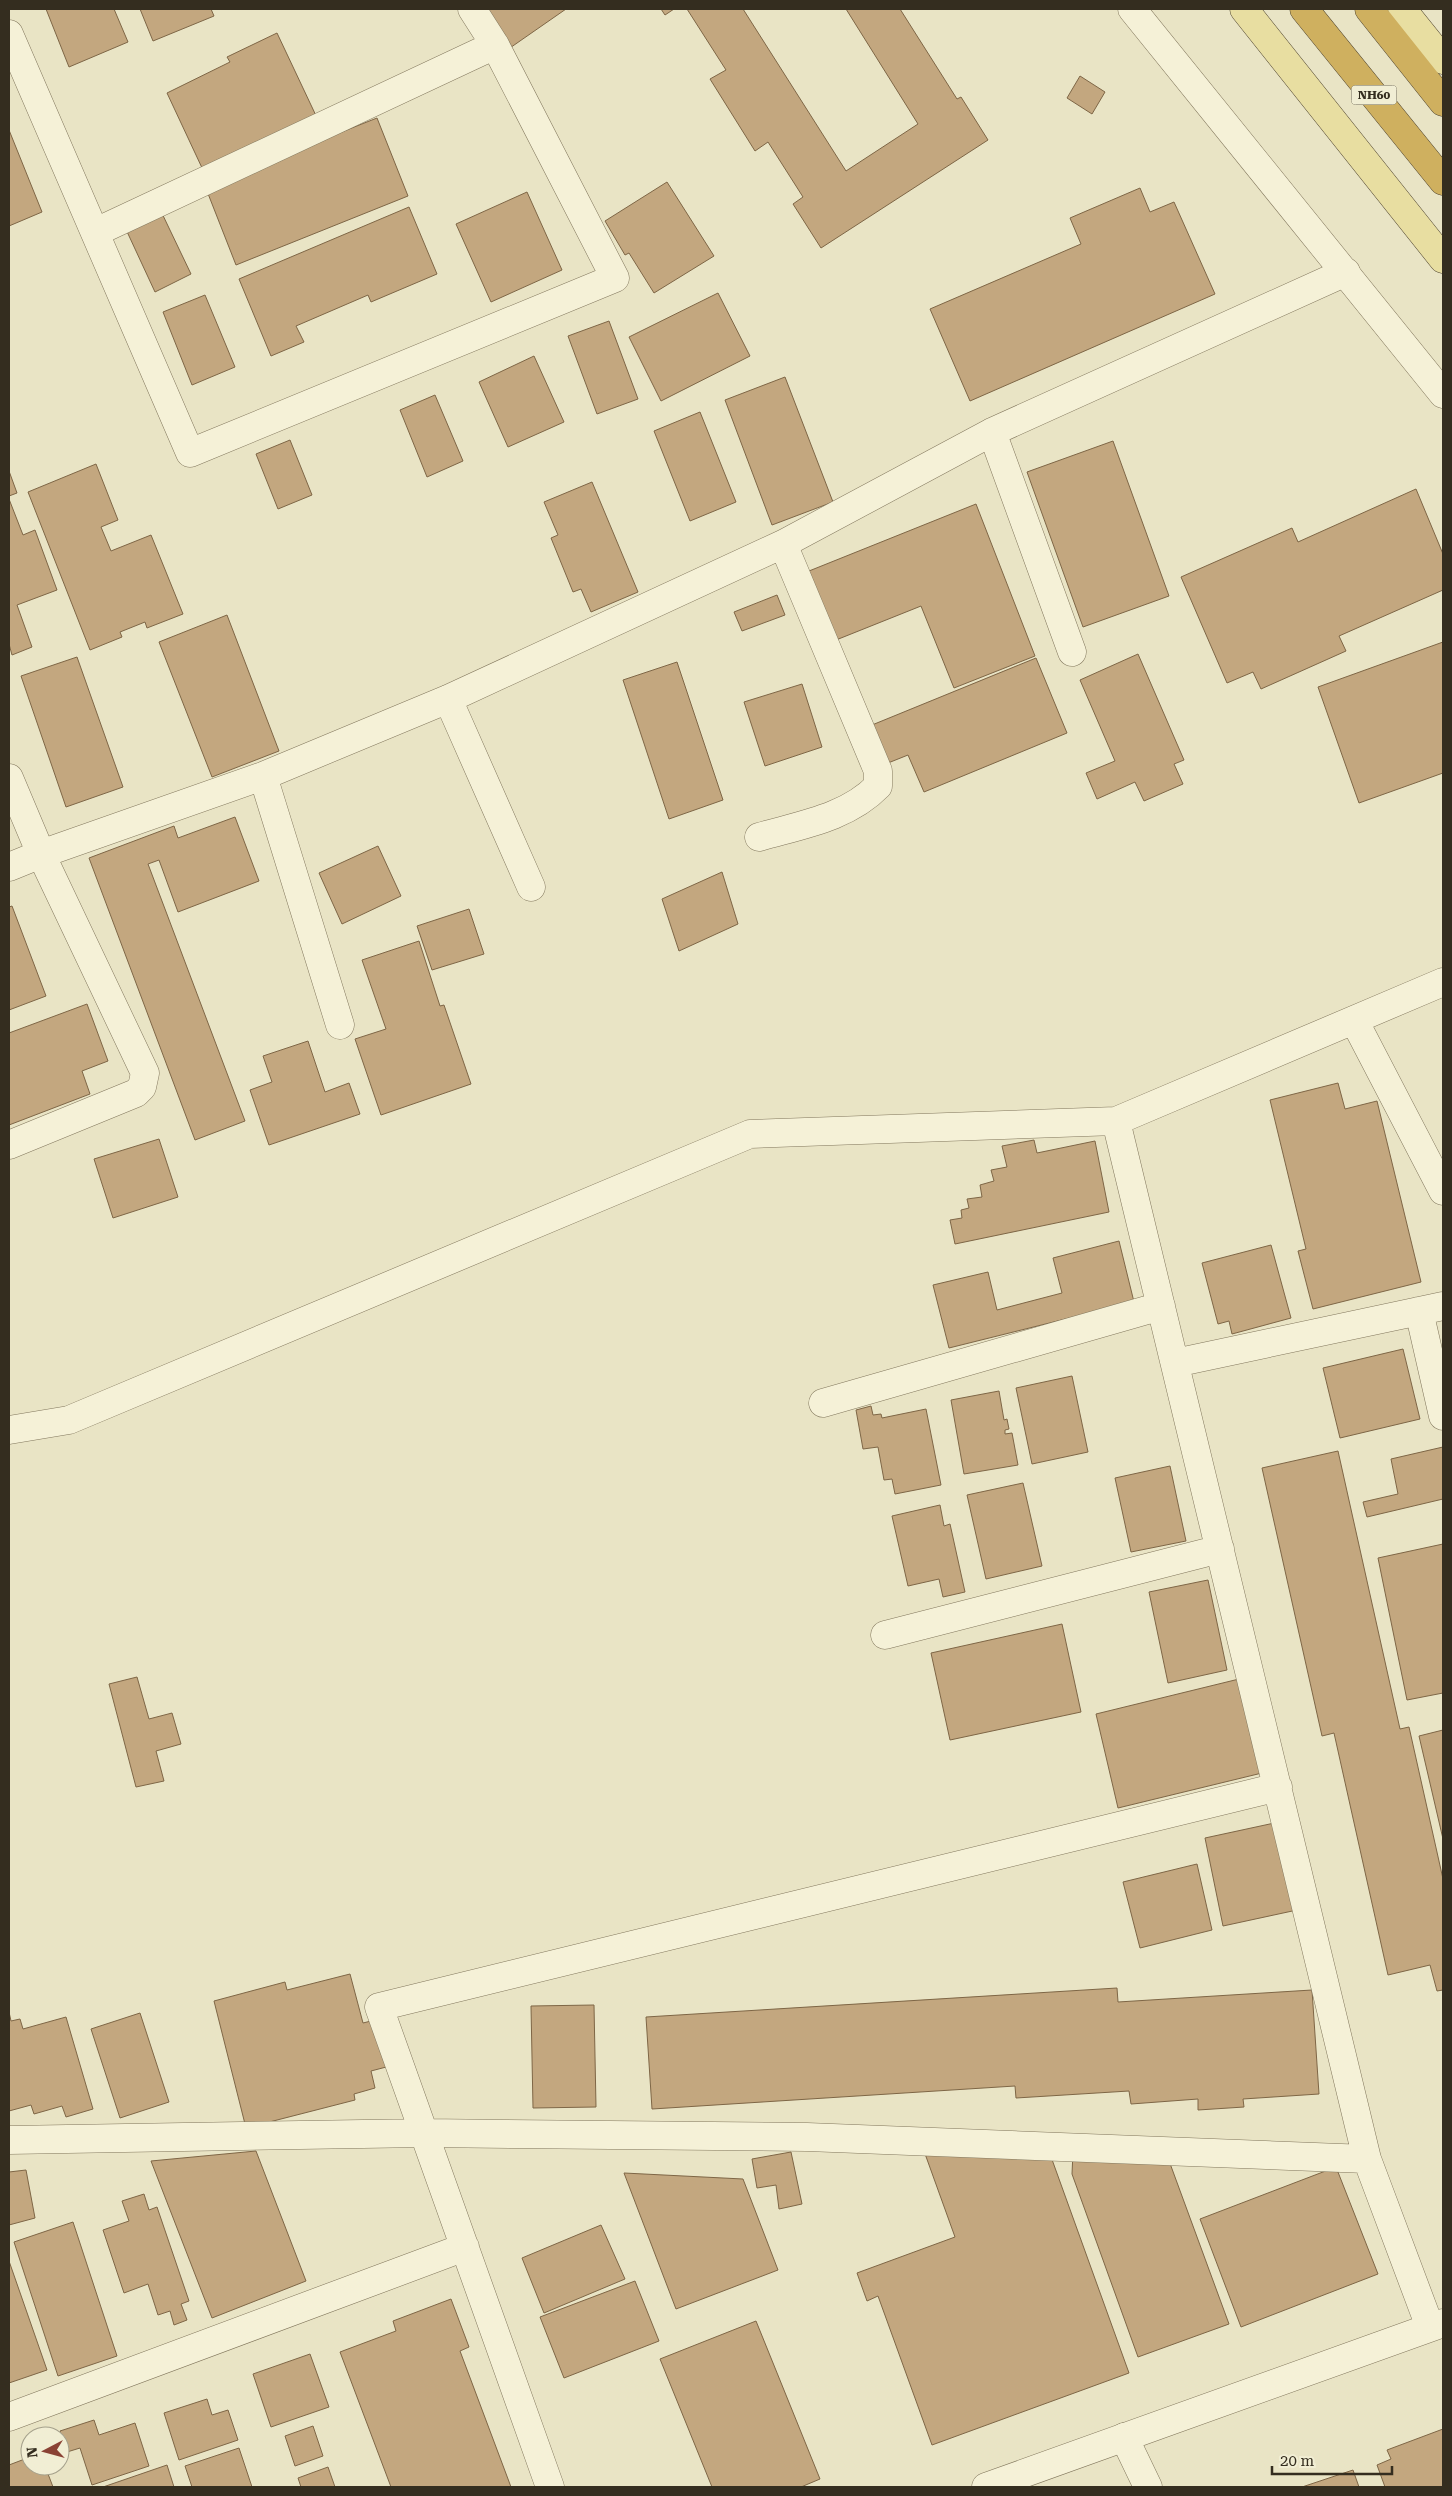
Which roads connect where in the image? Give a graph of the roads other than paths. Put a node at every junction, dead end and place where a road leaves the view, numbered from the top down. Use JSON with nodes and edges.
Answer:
{"nodes":[{"id":1,"x":472,"y":9,"type":"edge"},
{"id":2,"x":1132,"y":9,"type":"edge"},
{"id":3,"x":1244,"y":9,"type":"edge"},
{"id":4,"x":1304,"y":9,"type":"edge"},
{"id":5,"x":1369,"y":9,"type":"edge"},
{"id":6,"x":1402,"y":9,"type":"edge"},
{"id":7,"x":9,"y":34,"type":"edge"},
{"id":8,"x":495,"y":45,"type":"junction"},
{"id":9,"x":1443,"y":60,"type":"edge"},
{"id":10,"x":1443,"y":102,"type":"edge"},
{"id":11,"x":1443,"y":181,"type":"edge"},
{"id":12,"x":96,"y":232,"type":"junction"},
{"id":13,"x":1443,"y":259,"type":"edge"},
{"id":14,"x":1346,"y":272,"type":"junction"},
{"id":15,"x":1443,"y":394,"type":"edge"},
{"id":16,"x":992,"y":432,"type":"junction"},
{"id":17,"x":783,"y":544,"type":"junction"},
{"id":18,"x":1072,"y":652,"type":"dead end"},
{"id":19,"x":448,"y":699,"type":"junction"},
{"id":20,"x":263,"y":776,"type":"junction"},
{"id":21,"x":9,"y":778,"type":"edge"},
{"id":22,"x":759,"y":837,"type":"dead end"},
{"id":23,"x":42,"y":854,"type":"junction"},
{"id":24,"x":9,"y":867,"type":"edge"},
{"id":25,"x":530,"y":887,"type":"dead end"},
{"id":26,"x":1443,"y":982,"type":"edge"},
{"id":27,"x":1354,"y":1020,"type":"junction"},
{"id":28,"x":340,"y":1025,"type":"dead end"},
{"id":29,"x":1116,"y":1121,"type":"junction"},
{"id":30,"x":9,"y":1145,"type":"edge"},
{"id":31,"x":1443,"y":1191,"type":"edge"},
{"id":32,"x":1161,"y":1306,"type":"junction"},
{"id":33,"x":1431,"y":1308,"type":"edge"},
{"id":34,"x":1175,"y":1363,"type":"junction"},
{"id":35,"x":823,"y":1404,"type":"dead end"},
{"id":36,"x":1443,"y":1416,"type":"edge"},
{"id":37,"x":9,"y":1430,"type":"edge"},
{"id":38,"x":1220,"y":1549,"type":"junction"},
{"id":39,"x":885,"y":1635,"type":"dead end"},
{"id":40,"x":1278,"y":1787,"type":"junction"},
{"id":41,"x":424,"y":2133,"type":"junction"},
{"id":42,"x":9,"y":2140,"type":"edge"},
{"id":43,"x":1367,"y":2159,"type":"junction"},
{"id":44,"x":465,"y":2247,"type":"junction"},
{"id":45,"x":1436,"y":2325,"type":"edge"},
{"id":46,"x":9,"y":2417,"type":"edge"},
{"id":47,"x":1124,"y":2437,"type":"junction"},
{"id":48,"x":550,"y":2487,"type":"edge"},
{"id":49,"x":986,"y":2487,"type":"edge"},
{"id":50,"x":1148,"y":2487,"type":"edge"}],
"edges":[{"from":1,"to":8,"type":"street"},
{"from":2,"to":14,"type":"street"},
{"from":3,"to":13,"type":"main road"},
{"from":4,"to":11,"type":"highway","number":"NH60"},
{"from":5,"to":10,"type":"highway"},
{"from":6,"to":9,"type":"main road"},
{"from":7,"to":12,"type":"street"},
{"from":8,"to":12,"type":"street"},
{"from":8,"to":12,"type":"street"},
{"from":14,"to":15,"type":"street"},
{"from":14,"to":16,"type":"street"},
{"from":16,"to":17,"type":"street"},
{"from":16,"to":18,"type":"street"},
{"from":17,"to":19,"type":"street"},
{"from":17,"to":22,"type":"street"},
{"from":19,"to":20,"type":"street"},
{"from":19,"to":25,"type":"street"},
{"from":20,"to":23,"type":"street"},
{"from":20,"to":28,"type":"street"},
{"from":21,"to":23,"type":"street"},
{"from":23,"to":24,"type":"street"},
{"from":23,"to":30,"type":"street"},
{"from":26,"to":27,"type":"street"},
{"from":27,"to":29,"type":"street"},
{"from":27,"to":31,"type":"street"},
{"from":29,"to":32,"type":"street"},
{"from":29,"to":37,"type":"street"},
{"from":32,"to":34,"type":"street"},
{"from":32,"to":35,"type":"street"},
{"from":33,"to":34,"type":"street"},
{"from":33,"to":36,"type":"street"},
{"from":34,"to":38,"type":"street"},
{"from":38,"to":39,"type":"street"},
{"from":38,"to":40,"type":"street"},
{"from":40,"to":41,"type":"street"},
{"from":40,"to":43,"type":"street"},
{"from":41,"to":42,"type":"street"},
{"from":41,"to":43,"type":"street"},
{"from":41,"to":44,"type":"street"},
{"from":43,"to":45,"type":"street"},
{"from":44,"to":46,"type":"street"},
{"from":44,"to":48,"type":"street"},
{"from":45,"to":47,"type":"street"},
{"from":47,"to":49,"type":"street"},
{"from":47,"to":50,"type":"street"}]}
